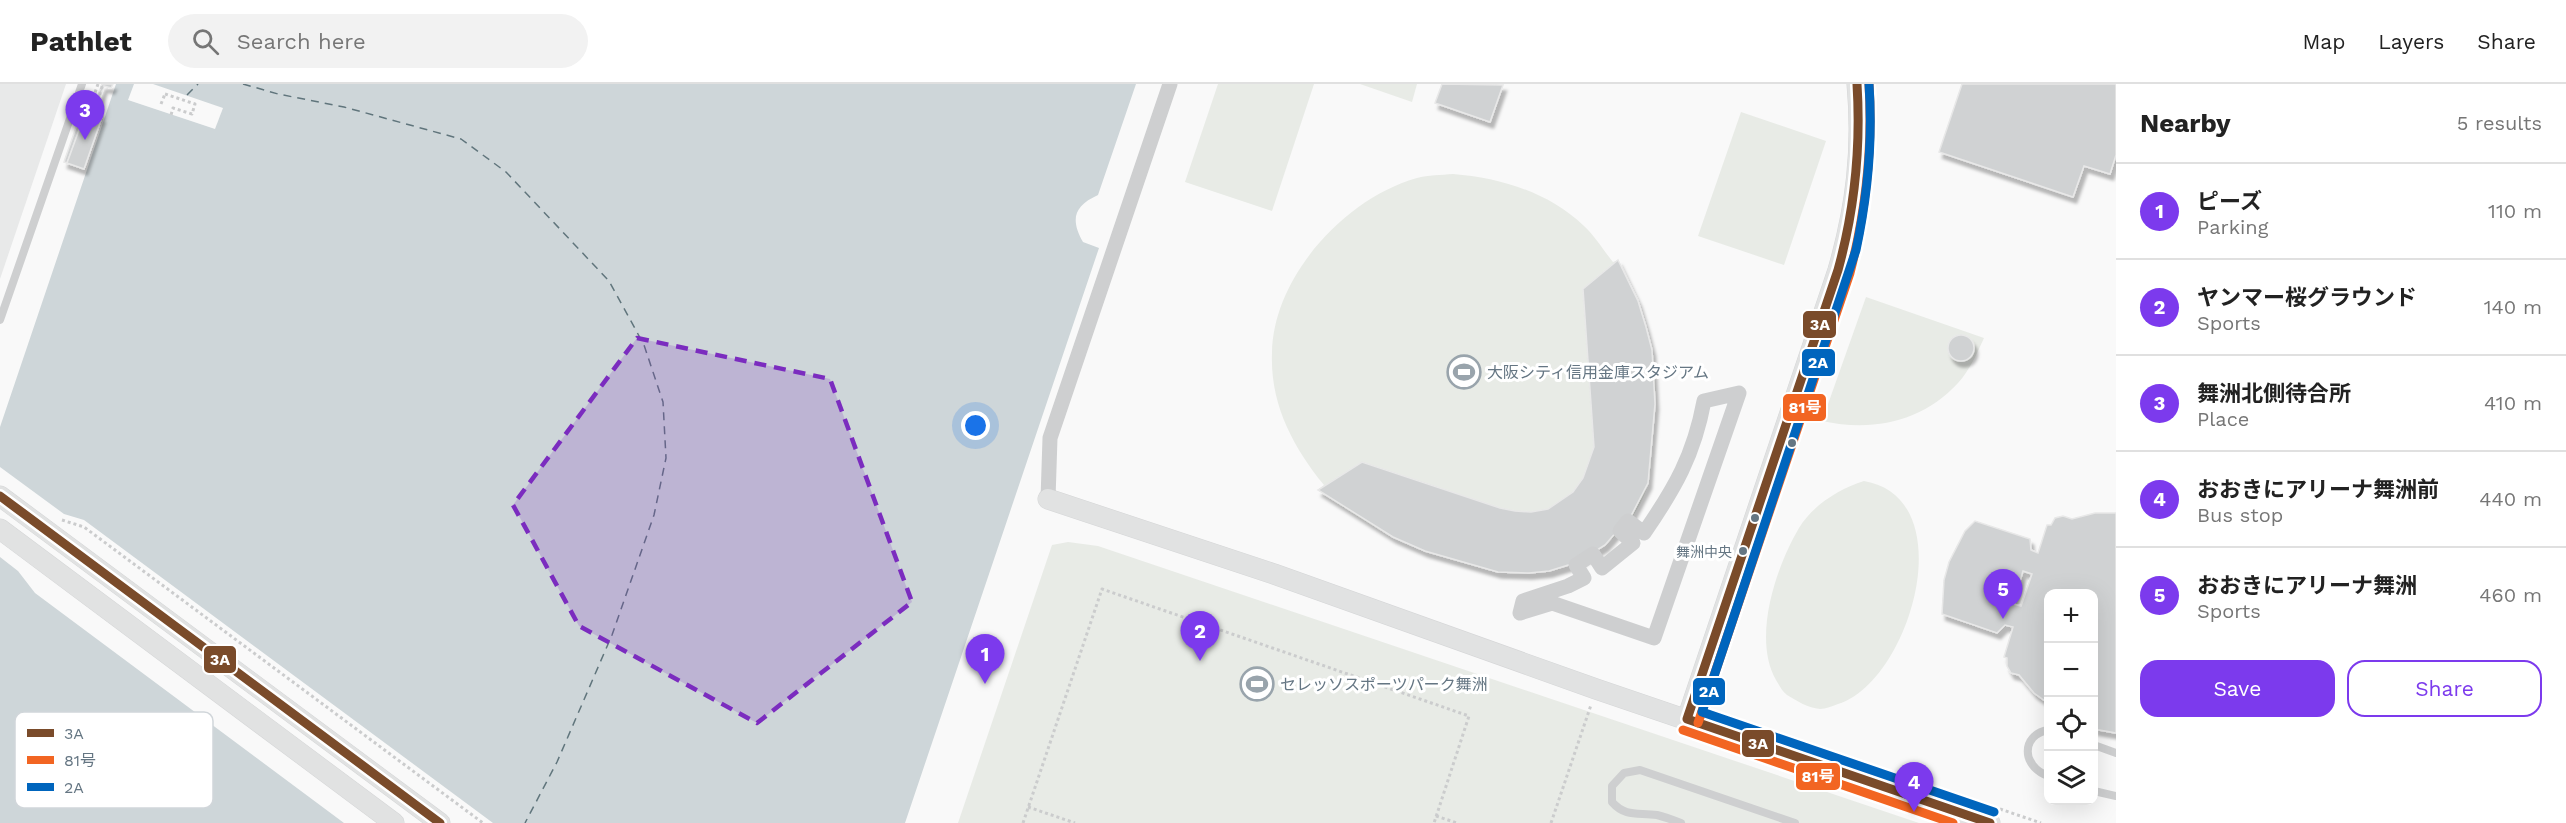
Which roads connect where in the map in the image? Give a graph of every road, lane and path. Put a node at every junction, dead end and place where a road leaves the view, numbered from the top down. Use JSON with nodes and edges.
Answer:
{"nodes":[{"id":1,"x":82,"y":84,"type":"edge"},
{"id":2,"x":98,"y":84,"type":"edge"},
{"id":3,"x":104,"y":84,"type":"edge"},
{"id":4,"x":1170,"y":84,"type":"edge"},
{"id":5,"x":1857,"y":84,"type":"edge"},
{"id":6,"x":179,"y":93,"type":"dead end"},
{"id":7,"x":177,"y":98,"type":"junction"},
{"id":8,"x":161,"y":104,"type":"dead end"},
{"id":9,"x":171,"y":115,"type":"dead end"},
{"id":10,"x":0,"y":320,"type":"edge"},
{"id":11,"x":0,"y":496,"type":"edge"},
{"id":12,"x":1048,"y":499,"type":"joint"},
{"id":13,"x":55,"y":515,"type":"dead end"},
{"id":14,"x":0,"y":529,"type":"edge"},
{"id":15,"x":1633,"y":543,"type":"joint"},
{"id":16,"x":1596,"y":689,"type":"junction"},
{"id":17,"x":1687,"y":719,"type":"junction"},
{"id":18,"x":2044,"y":731,"type":"edge"},
{"id":19,"x":2098,"y":746,"type":"edge"},
{"id":20,"x":2116,"y":753,"type":"edge"},
{"id":21,"x":2044,"y":774,"type":"edge"},
{"id":22,"x":2098,"y":792,"type":"edge"},
{"id":23,"x":2116,"y":796,"type":"edge"},
{"id":24,"x":1028,"y":807,"type":"junction"},
{"id":25,"x":1993,"y":815,"type":"edge"},
{"id":26,"x":1436,"y":816,"type":"junction"},
{"id":27,"x":394,"y":823,"type":"edge"},
{"id":28,"x":440,"y":823,"type":"edge"},
{"id":29,"x":483,"y":823,"type":"edge"},
{"id":30,"x":1023,"y":823,"type":"edge"},
{"id":31,"x":1075,"y":823,"type":"edge"},
{"id":32,"x":1434,"y":823,"type":"edge"},
{"id":33,"x":1457,"y":823,"type":"edge"},
{"id":34,"x":1551,"y":823,"type":"edge"},
{"id":35,"x":1681,"y":823,"type":"edge"},
{"id":36,"x":1795,"y":823,"type":"edge"},
{"id":37,"x":2041,"y":823,"type":"edge"}],
"edges":[{"from":1,"to":10,"type":"lane"},
{"from":2,"to":3,"type":"path"},
{"from":4,"to":12,"type":"street"},
{"from":5,"to":17,"type":"street"},
{"from":6,"to":7,"type":"path"},
{"from":7,"to":8,"type":"path","bridge":true},
{"from":7,"to":9,"type":"path"},
{"from":11,"to":28,"type":"street"},
{"from":12,"to":16,"type":"street"},
{"from":13,"to":29,"type":"path"},
{"from":14,"to":27,"type":"street"},
{"from":15,"to":15,"type":"street"},
{"from":16,"to":17,"type":"street"},
{"from":16,"to":34,"type":"path"},
{"from":17,"to":25,"type":"street"},
{"from":18,"to":21,"type":"lane"},
{"from":19,"to":20,"type":"lane"},
{"from":22,"to":23,"type":"lane"},
{"from":24,"to":26,"type":"path"},
{"from":24,"to":30,"type":"path"},
{"from":24,"to":31,"type":"path"},
{"from":25,"to":37,"type":"path"},
{"from":26,"to":32,"type":"path"},
{"from":26,"to":33,"type":"path"},
{"from":35,"to":36,"type":"lane"}]}
